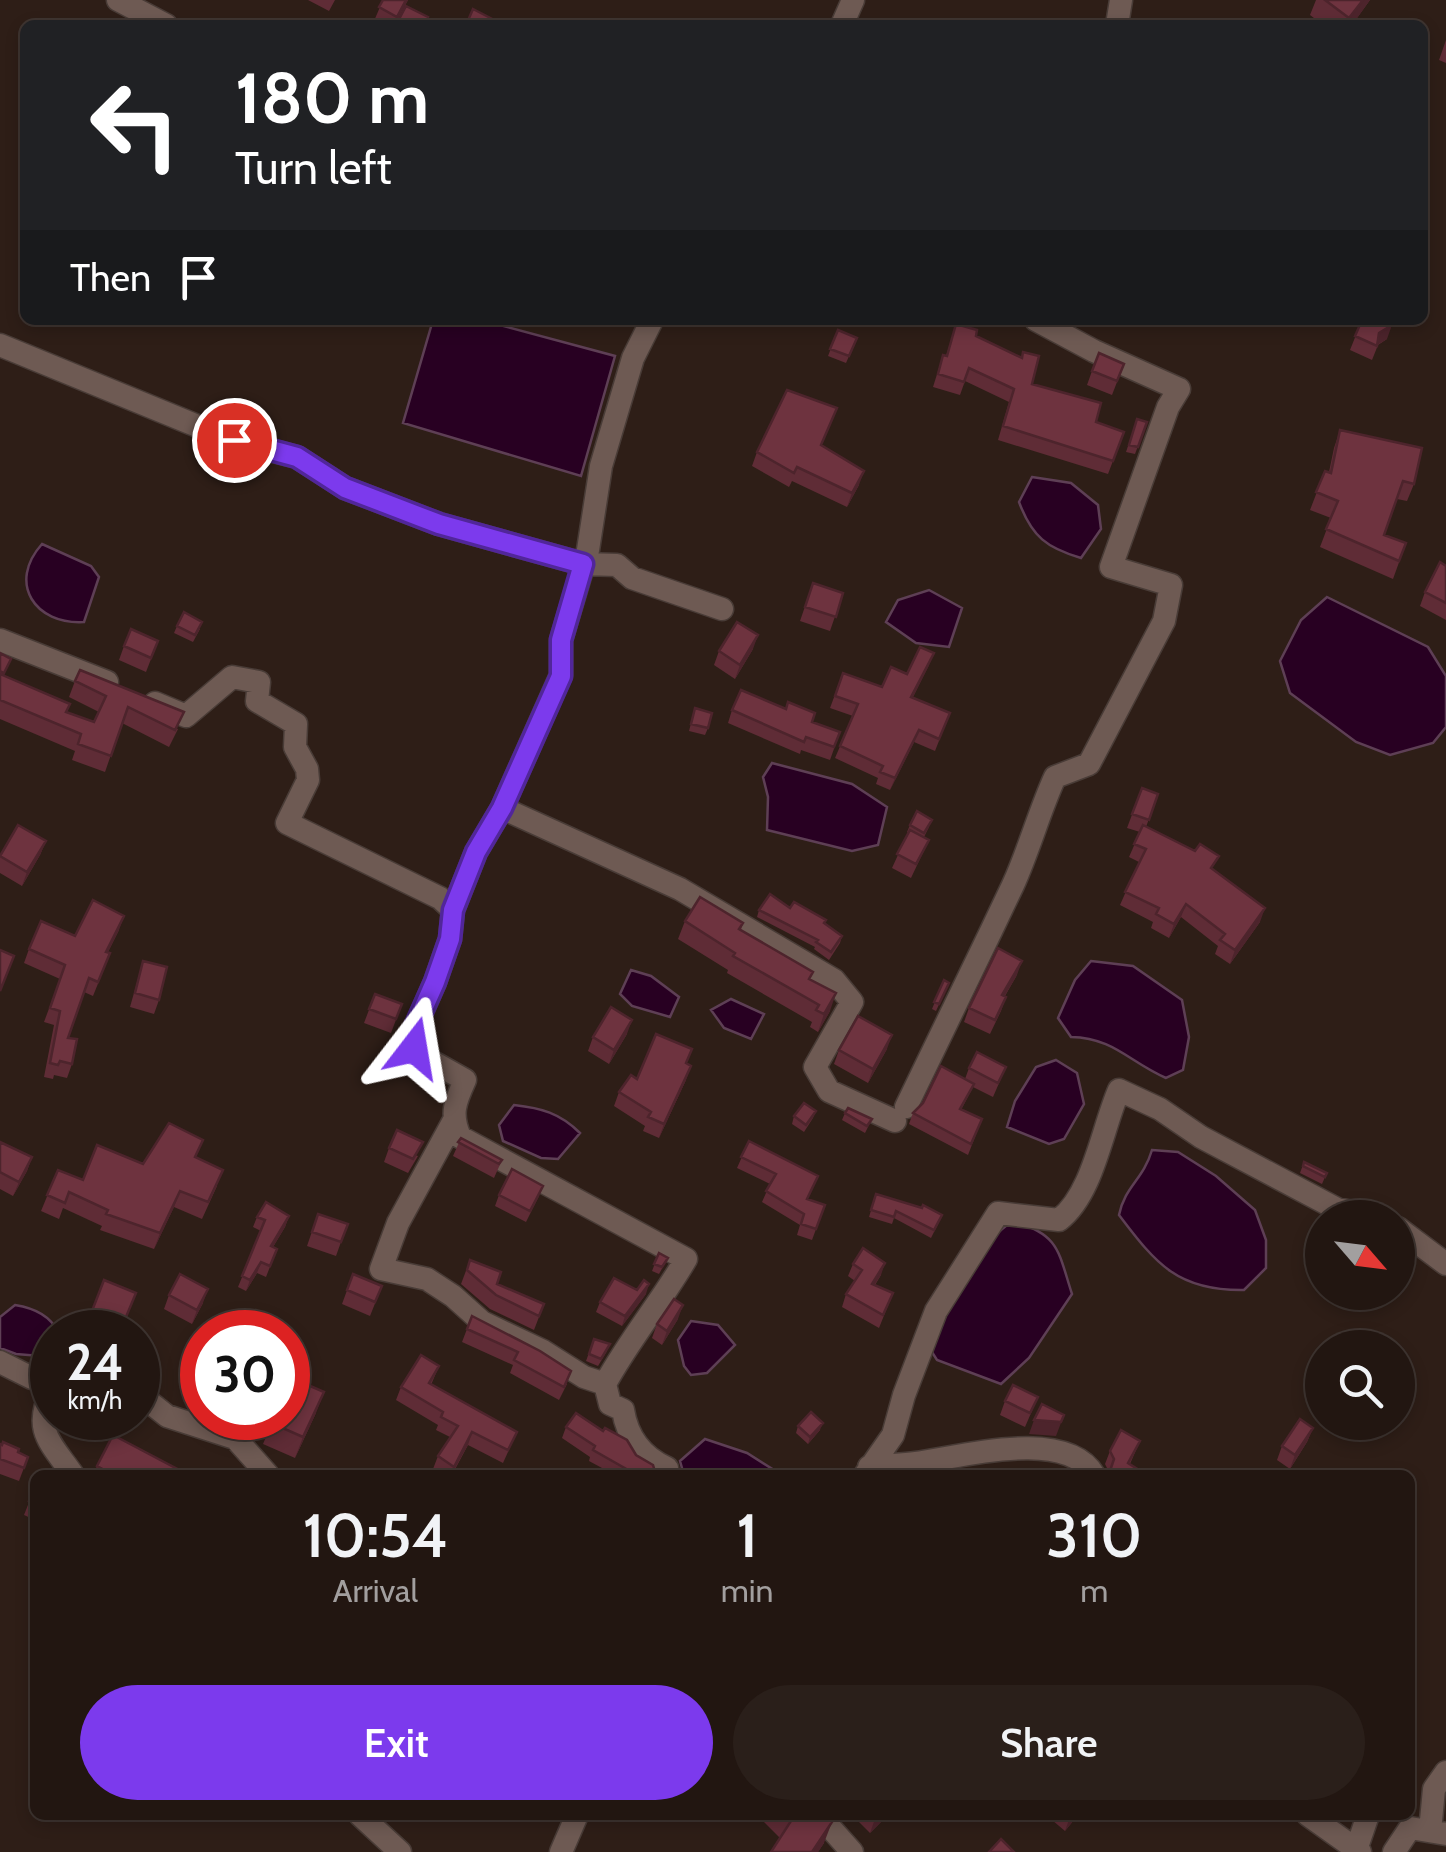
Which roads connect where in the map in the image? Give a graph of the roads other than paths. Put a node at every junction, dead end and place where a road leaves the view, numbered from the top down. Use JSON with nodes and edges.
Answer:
{"nodes":[{"id":1,"x":118,"y":0,"type":"edge"},
{"id":2,"x":156,"y":20,"type":"edge"},
{"id":3,"x":650,"y":325,"type":"edge"},
{"id":4,"x":1045,"y":325,"type":"edge"},
{"id":5,"x":0,"y":345,"type":"edge"},
{"id":6,"x":583,"y":564,"type":"junction"},
{"id":7,"x":722,"y":608,"type":"dead end"},
{"id":8,"x":0,"y":640,"type":"edge"},
{"id":9,"x":502,"y":808,"type":"junction"},
{"id":10,"x":453,"y":910,"type":"junction"},
{"id":11,"x":453,"y":1122,"type":"junction"},
{"id":12,"x":1319,"y":1200,"type":"edge"},
{"id":13,"x":1415,"y":1241,"type":"edge"},
{"id":14,"x":1446,"y":1264,"type":"edge"},
{"id":15,"x":0,"y":1362,"type":"edge"},
{"id":16,"x":30,"y":1377,"type":"edge"},
{"id":17,"x":605,"y":1384,"type":"junction"},
{"id":18,"x":160,"y":1410,"type":"edge"},
{"id":19,"x":49,"y":1440,"type":"edge"},
{"id":20,"x":70,"y":1470,"type":"edge"},
{"id":21,"x":264,"y":1470,"type":"edge"},
{"id":22,"x":666,"y":1470,"type":"edge"},
{"id":23,"x":868,"y":1470,"type":"edge"},
{"id":24,"x":873,"y":1470,"type":"edge"},
{"id":25,"x":1091,"y":1470,"type":"edge"},
{"id":26,"x":1446,"y":1772,"type":"edge"},
{"id":27,"x":365,"y":1820,"type":"edge"},
{"id":28,"x":575,"y":1820,"type":"edge"},
{"id":29,"x":823,"y":1820,"type":"edge"},
{"id":30,"x":1315,"y":1820,"type":"edge"},
{"id":31,"x":1367,"y":1820,"type":"edge"},
{"id":32,"x":1438,"y":1832,"type":"edge"},
{"id":33,"x":1358,"y":1851,"type":"edge"},
{"id":34,"x":400,"y":1852,"type":"edge"},
{"id":35,"x":562,"y":1852,"type":"edge"},
{"id":36,"x":852,"y":1852,"type":"edge"},
{"id":37,"x":1394,"y":1852,"type":"edge"}],
"edges":[{"from":1,"to":2,"type":"street"},
{"from":3,"to":6,"type":"street"},
{"from":4,"to":9,"type":"street"},
{"from":5,"to":6,"type":"street"},
{"from":6,"to":7,"type":"street"},
{"from":6,"to":9,"type":"street"},
{"from":8,"to":10,"type":"street"},
{"from":9,"to":10,"type":"street"},
{"from":10,"to":11,"type":"street"},
{"from":11,"to":17,"type":"street"},
{"from":11,"to":17,"type":"street"},
{"from":12,"to":23,"type":"street"},
{"from":13,"to":14,"type":"street"},
{"from":15,"to":16,"type":"street"},
{"from":17,"to":22,"type":"street"},
{"from":18,"to":21,"type":"street"},
{"from":19,"to":20,"type":"street"},
{"from":24,"to":25,"type":"street"},
{"from":26,"to":32,"type":"street"},
{"from":27,"to":34,"type":"street"},
{"from":28,"to":35,"type":"street"},
{"from":29,"to":36,"type":"street"},
{"from":30,"to":33,"type":"street"},
{"from":31,"to":33,"type":"street"},
{"from":32,"to":37,"type":"street"}]}
